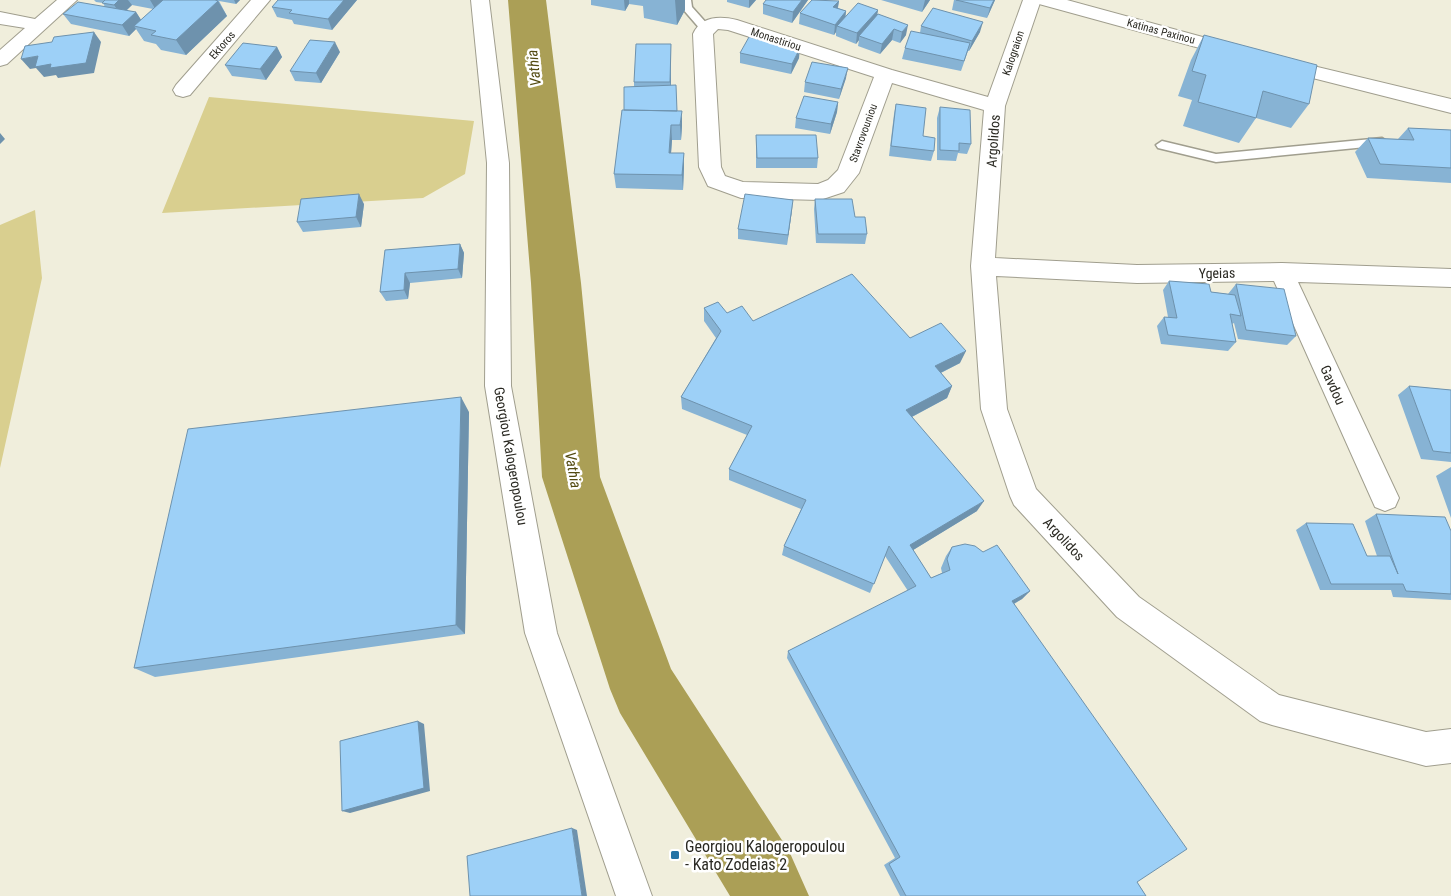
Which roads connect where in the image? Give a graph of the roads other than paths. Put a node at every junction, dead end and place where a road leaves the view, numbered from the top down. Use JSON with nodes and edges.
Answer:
{"nodes":[{"id":1,"x":68,"y":0,"type":"edge"},
{"id":2,"x":261,"y":0,"type":"edge"},
{"id":3,"x":480,"y":0,"type":"edge"},
{"id":4,"x":686,"y":0,"type":"edge"},
{"id":5,"x":1032,"y":0,"type":"edge"},
{"id":6,"x":1046,"y":0,"type":"edge"},
{"id":7,"x":0,"y":18,"type":"edge"},
{"id":8,"x":39,"y":25,"type":"junction"},
{"id":9,"x":705,"y":28,"type":"junction"},
{"id":10,"x":0,"y":60,"type":"edge"},
{"id":11,"x":884,"y":74,"type":"junction"},
{"id":12,"x":183,"y":90,"type":"dead end"},
{"id":13,"x":995,"y":106,"type":"junction"},
{"id":14,"x":1451,"y":106,"type":"edge"},
{"id":15,"x":1393,"y":141,"type":"edge"},
{"id":16,"x":1162,"y":145,"type":"dead end"},
{"id":17,"x":983,"y":266,"type":"junction"},
{"id":18,"x":1282,"y":272,"type":"junction"},
{"id":19,"x":1451,"y":278,"type":"edge"},
{"id":20,"x":1385,"y":498,"type":"dead end"},
{"id":21,"x":1451,"y":746,"type":"edge"},
{"id":22,"x":634,"y":896,"type":"edge"}],
"edges":[{"from":1,"to":8,"type":"street"},
{"from":2,"to":12,"type":"street","name":"Ektoros"},
{"from":3,"to":22,"type":"street","name":"Georgiou Kalogeropoulou"},
{"from":4,"to":9,"type":"lane"},
{"from":5,"to":13,"type":"street","name":"Kalograion"},
{"from":6,"to":14,"type":"street","name":"Katinas Paxinou"},
{"from":7,"to":8,"type":"street"},
{"from":8,"to":10,"type":"street"},
{"from":9,"to":11,"type":"street","name":"Monastiriou"},
{"from":9,"to":11,"type":"street","name":"Stavrovouniou"},
{"from":11,"to":13,"type":"street","name":"Monastiriou"},
{"from":13,"to":17,"type":"street","name":"Argolidos"},
{"from":15,"to":16,"type":"lane"},
{"from":17,"to":18,"type":"street","name":"Ygeias"},
{"from":17,"to":21,"type":"street","name":"Argolidos"},
{"from":18,"to":19,"type":"street","name":"Ygeias"},
{"from":18,"to":20,"type":"street","name":"Gavdou"}]}
